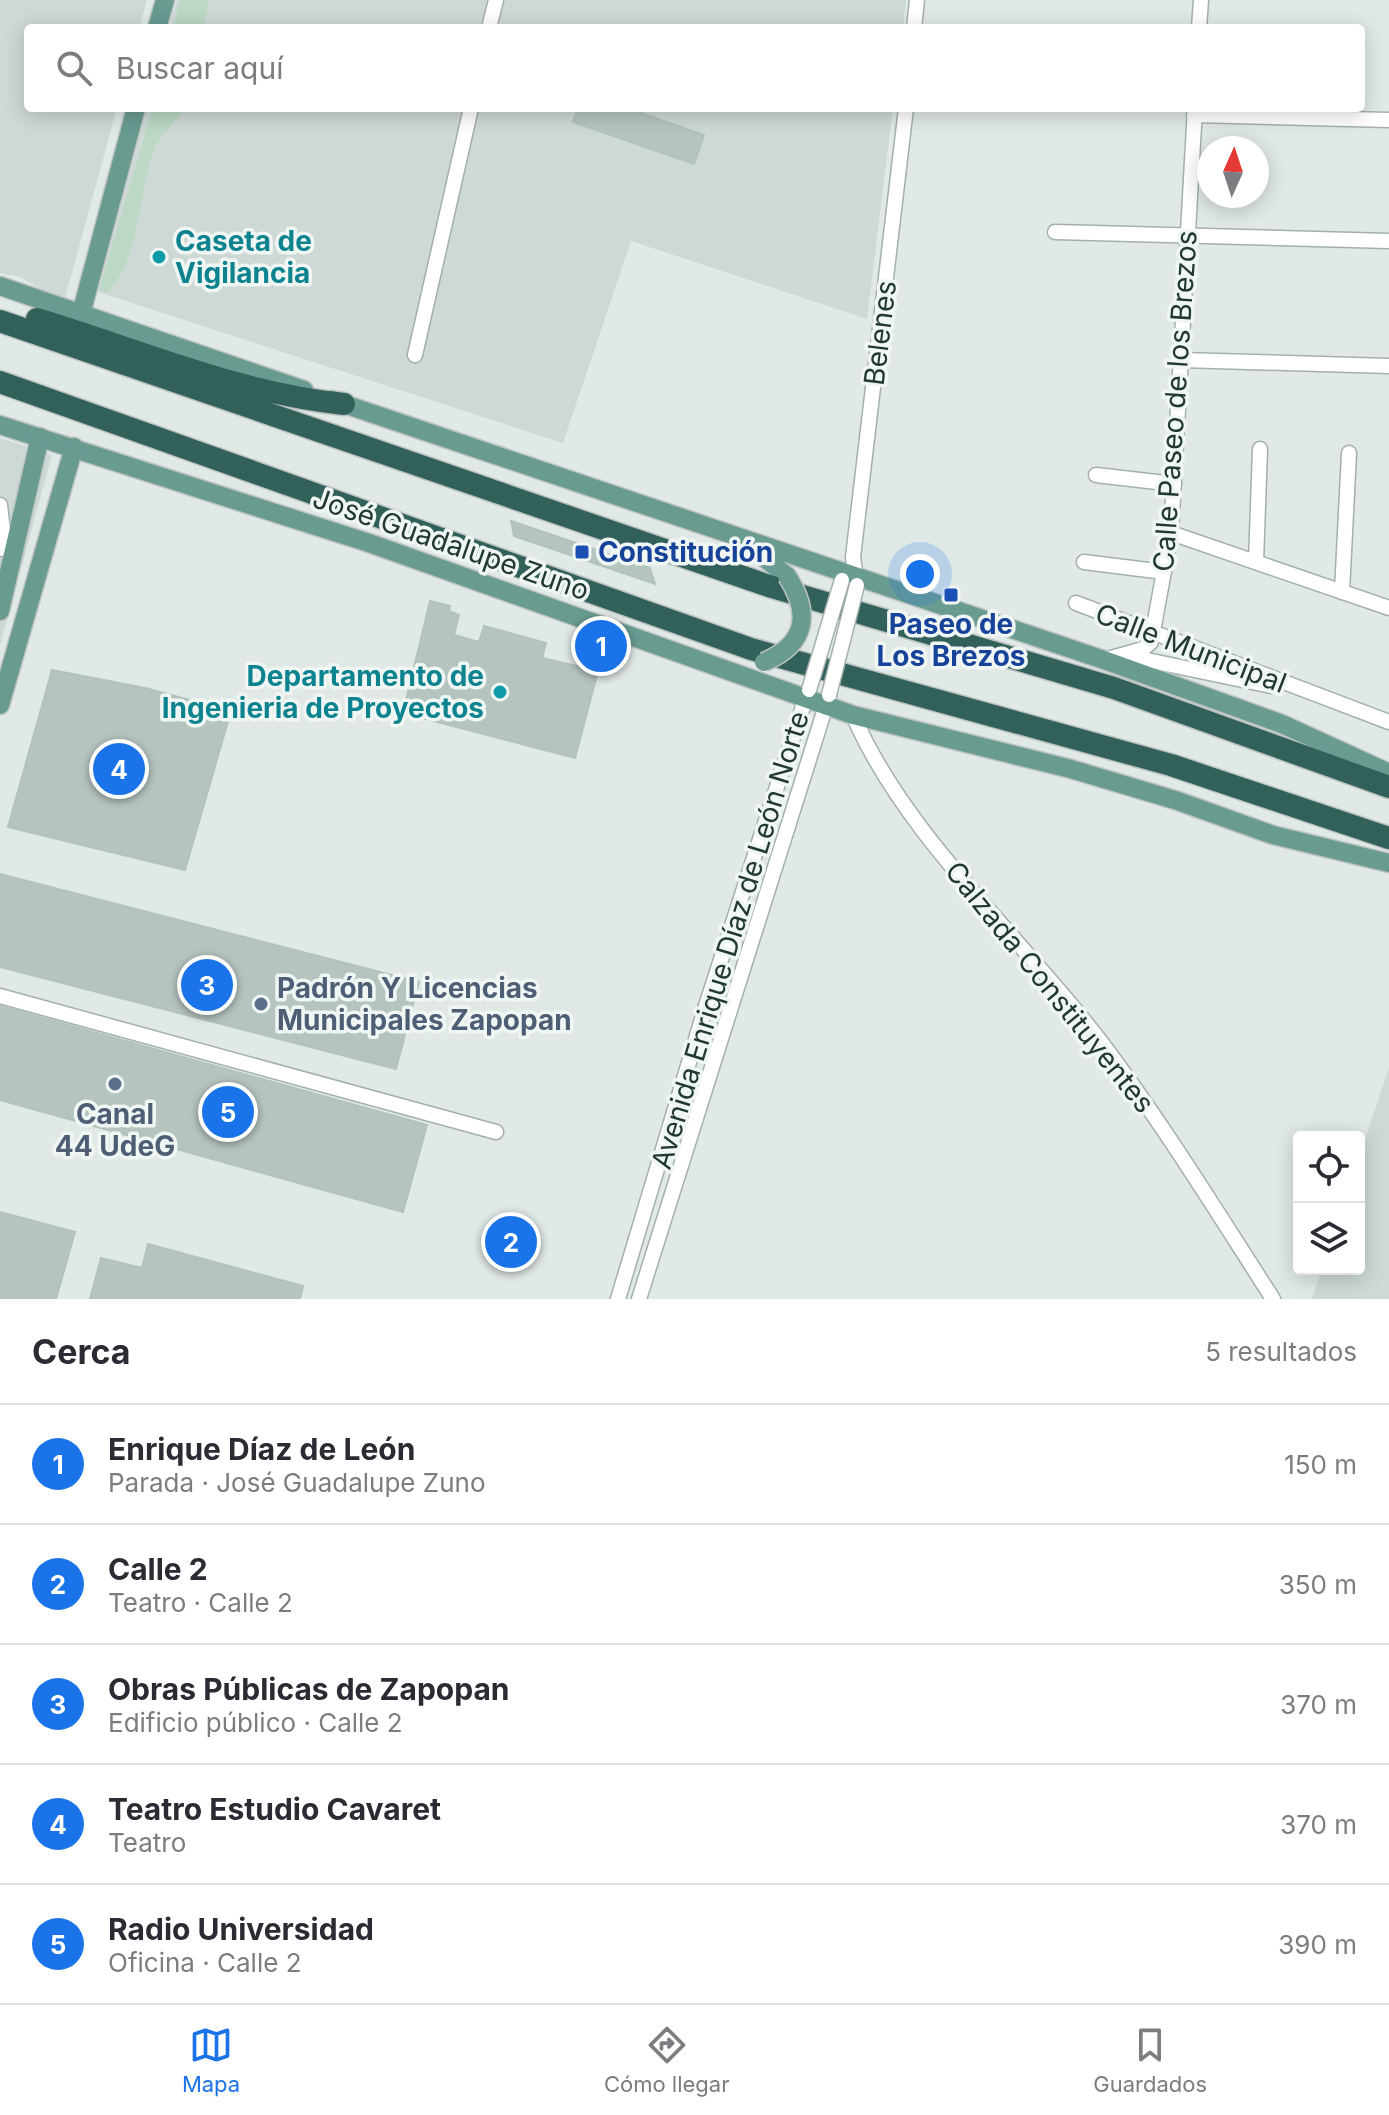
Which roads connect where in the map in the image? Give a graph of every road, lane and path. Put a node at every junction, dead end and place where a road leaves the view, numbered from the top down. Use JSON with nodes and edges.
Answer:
{"nodes":[{"id":1,"x":165,"y":0,"type":"edge"},
{"id":2,"x":496,"y":0,"type":"edge"},
{"id":3,"x":1201,"y":0,"type":"edge"},
{"id":4,"x":918,"y":1,"type":"edge"},
{"id":5,"x":158,"y":24,"type":"edge"},
{"id":6,"x":490,"y":24,"type":"edge"},
{"id":7,"x":915,"y":24,"type":"edge"},
{"id":8,"x":1199,"y":24,"type":"edge"},
{"id":9,"x":135,"y":112,"type":"edge"},
{"id":10,"x":470,"y":112,"type":"edge"},
{"id":11,"x":906,"y":112,"type":"edge"},
{"id":12,"x":1194,"y":112,"type":"edge"},
{"id":13,"x":1389,"y":120,"type":"edge"},
{"id":14,"x":1055,"y":232,"type":"dead end"},
{"id":15,"x":1188,"y":235,"type":"junction"},
{"id":16,"x":1389,"y":241,"type":"edge"},
{"id":17,"x":0,"y":286,"type":"edge"},
{"id":18,"x":0,"y":307,"type":"edge"},
{"id":19,"x":81,"y":314,"type":"junction"},
{"id":20,"x":0,"y":321,"type":"edge"},
{"id":21,"x":415,"y":355,"type":"dead end"},
{"id":22,"x":1181,"y":360,"type":"junction"},
{"id":23,"x":1389,"y":366,"type":"edge"},
{"id":24,"x":0,"y":382,"type":"edge"},
{"id":25,"x":344,"y":404,"type":"junction"},
{"id":26,"x":0,"y":425,"type":"edge"},
{"id":27,"x":40,"y":437,"type":"junction"},
{"id":28,"x":74,"y":447,"type":"junction"},
{"id":29,"x":1260,"y":449,"type":"dead end"},
{"id":30,"x":1349,"y":453,"type":"dead end"},
{"id":31,"x":1096,"y":475,"type":"dead end"},
{"id":32,"x":1174,"y":484,"type":"junction"},
{"id":33,"x":0,"y":505,"type":"edge"},
{"id":34,"x":732,"y":532,"type":"junction"},
{"id":35,"x":1171,"y":533,"type":"junction"},
{"id":36,"x":0,"y":549,"type":"edge"},
{"id":37,"x":1084,"y":562,"type":"dead end"},
{"id":38,"x":1256,"y":562,"type":"junction"},
{"id":39,"x":1164,"y":572,"type":"junction"},
{"id":40,"x":851,"y":574,"type":"junction"},
{"id":41,"x":1342,"y":592,"type":"junction"},
{"id":42,"x":1076,"y":603,"type":"dead end"},
{"id":43,"x":1389,"y":608,"type":"edge"},
{"id":44,"x":0,"y":611,"type":"edge"},
{"id":45,"x":1155,"y":631,"type":"junction"},
{"id":46,"x":1113,"y":658,"type":"junction"},
{"id":47,"x":696,"y":661,"type":"junction"},
{"id":48,"x":1306,"y":693,"type":"junction"},
{"id":49,"x":807,"y":695,"type":"junction"},
{"id":50,"x":828,"y":700,"type":"junction"},
{"id":51,"x":0,"y":705,"type":"edge"},
{"id":52,"x":853,"y":715,"type":"junction"},
{"id":53,"x":1389,"y":722,"type":"edge"},
{"id":54,"x":1389,"y":773,"type":"edge"},
{"id":55,"x":1389,"y":787,"type":"edge"},
{"id":56,"x":1389,"y":838,"type":"edge"},
{"id":57,"x":1389,"y":863,"type":"edge"},
{"id":58,"x":0,"y":996,"type":"edge"},
{"id":59,"x":496,"y":1132,"type":"dead end"},
{"id":60,"x":618,"y":1299,"type":"edge"},
{"id":61,"x":639,"y":1299,"type":"edge"},
{"id":62,"x":1273,"y":1299,"type":"edge"}],
"edges":[{"from":1,"to":5,"type":"main road"},
{"from":2,"to":6,"type":"street"},
{"from":3,"to":8,"type":"street"},
{"from":4,"to":7,"type":"street"},
{"from":9,"to":19,"type":"main road"},
{"from":10,"to":21,"type":"street"},
{"from":11,"to":40,"type":"street","name":"Belenes"},
{"from":12,"to":13,"type":"street"},
{"from":12,"to":15,"type":"street","name":"Calle Paseo de los Brezos"},
{"from":14,"to":15,"type":"street"},
{"from":15,"to":16,"type":"street"},
{"from":15,"to":22,"type":"street","name":"Calle Paseo de los Brezos"},
{"from":17,"to":19,"type":"main road"},
{"from":18,"to":25,"type":"highway"},
{"from":19,"to":25,"type":"main road"},
{"from":20,"to":55,"type":"highway"},
{"from":22,"to":23,"type":"street"},
{"from":22,"to":32,"type":"street","name":"Calle Paseo de los Brezos"},
{"from":24,"to":56,"type":"highway"},
{"from":25,"to":34,"type":"main road"},
{"from":26,"to":27,"type":"main road","name":"José Guadalupe Zuno"},
{"from":27,"to":28,"type":"main road","name":"José Guadalupe Zuno"},
{"from":27,"to":44,"type":"main road"},
{"from":28,"to":47,"type":"main road","name":"José Guadalupe Zuno"},
{"from":28,"to":51,"type":"main road"},
{"from":29,"to":38,"type":"street"},
{"from":30,"to":41,"type":"street"},
{"from":31,"to":32,"type":"street"},
{"from":32,"to":35,"type":"street","name":"Calle Paseo de los Brezos"},
{"from":33,"to":36,"type":"street"},
{"from":34,"to":40,"type":"main road"},
{"from":34,"to":47,"type":"main road","bridge":true},
{"from":35,"to":38,"type":"street"},
{"from":35,"to":39,"type":"street","name":"Calle Paseo de los Brezos"},
{"from":37,"to":39,"type":"street"},
{"from":38,"to":41,"type":"street"},
{"from":39,"to":45,"type":"street","name":"Calle Paseo de los Brezos"},
{"from":40,"to":46,"type":"main road"},
{"from":40,"to":49,"type":"street","name":"Avenida Enrique Díaz de León Norte","bridge":true},
{"from":40,"to":50,"type":"street","name":"Avenida Enrique Díaz de León Norte","bridge":true},
{"from":41,"to":43,"type":"street"},
{"from":42,"to":45,"type":"street","name":"Calle Municipal"},
{"from":45,"to":46,"type":"street"},
{"from":45,"to":48,"type":"street","name":"Calle Municipal"},
{"from":46,"to":48,"type":"street","name":"Calle Municipal"},
{"from":46,"to":54,"type":"main road"},
{"from":47,"to":49,"type":"main road","name":"José Guadalupe Zuno"},
{"from":48,"to":53,"type":"street","name":"Calle Municipal"},
{"from":49,"to":50,"type":"main road","name":"José Guadalupe Zuno"},
{"from":49,"to":60,"type":"street","name":"Avenida Enrique Díaz de León Norte"},
{"from":50,"to":52,"type":"main road","name":"José Guadalupe Zuno"},
{"from":50,"to":61,"type":"street","name":"Avenida Enrique Díaz de León Norte"},
{"from":52,"to":57,"type":"main road","name":"José Guadalupe Zuno"},
{"from":52,"to":62,"type":"street","name":"Calzada Constituyentes"},
{"from":58,"to":59,"type":"street"}]}
